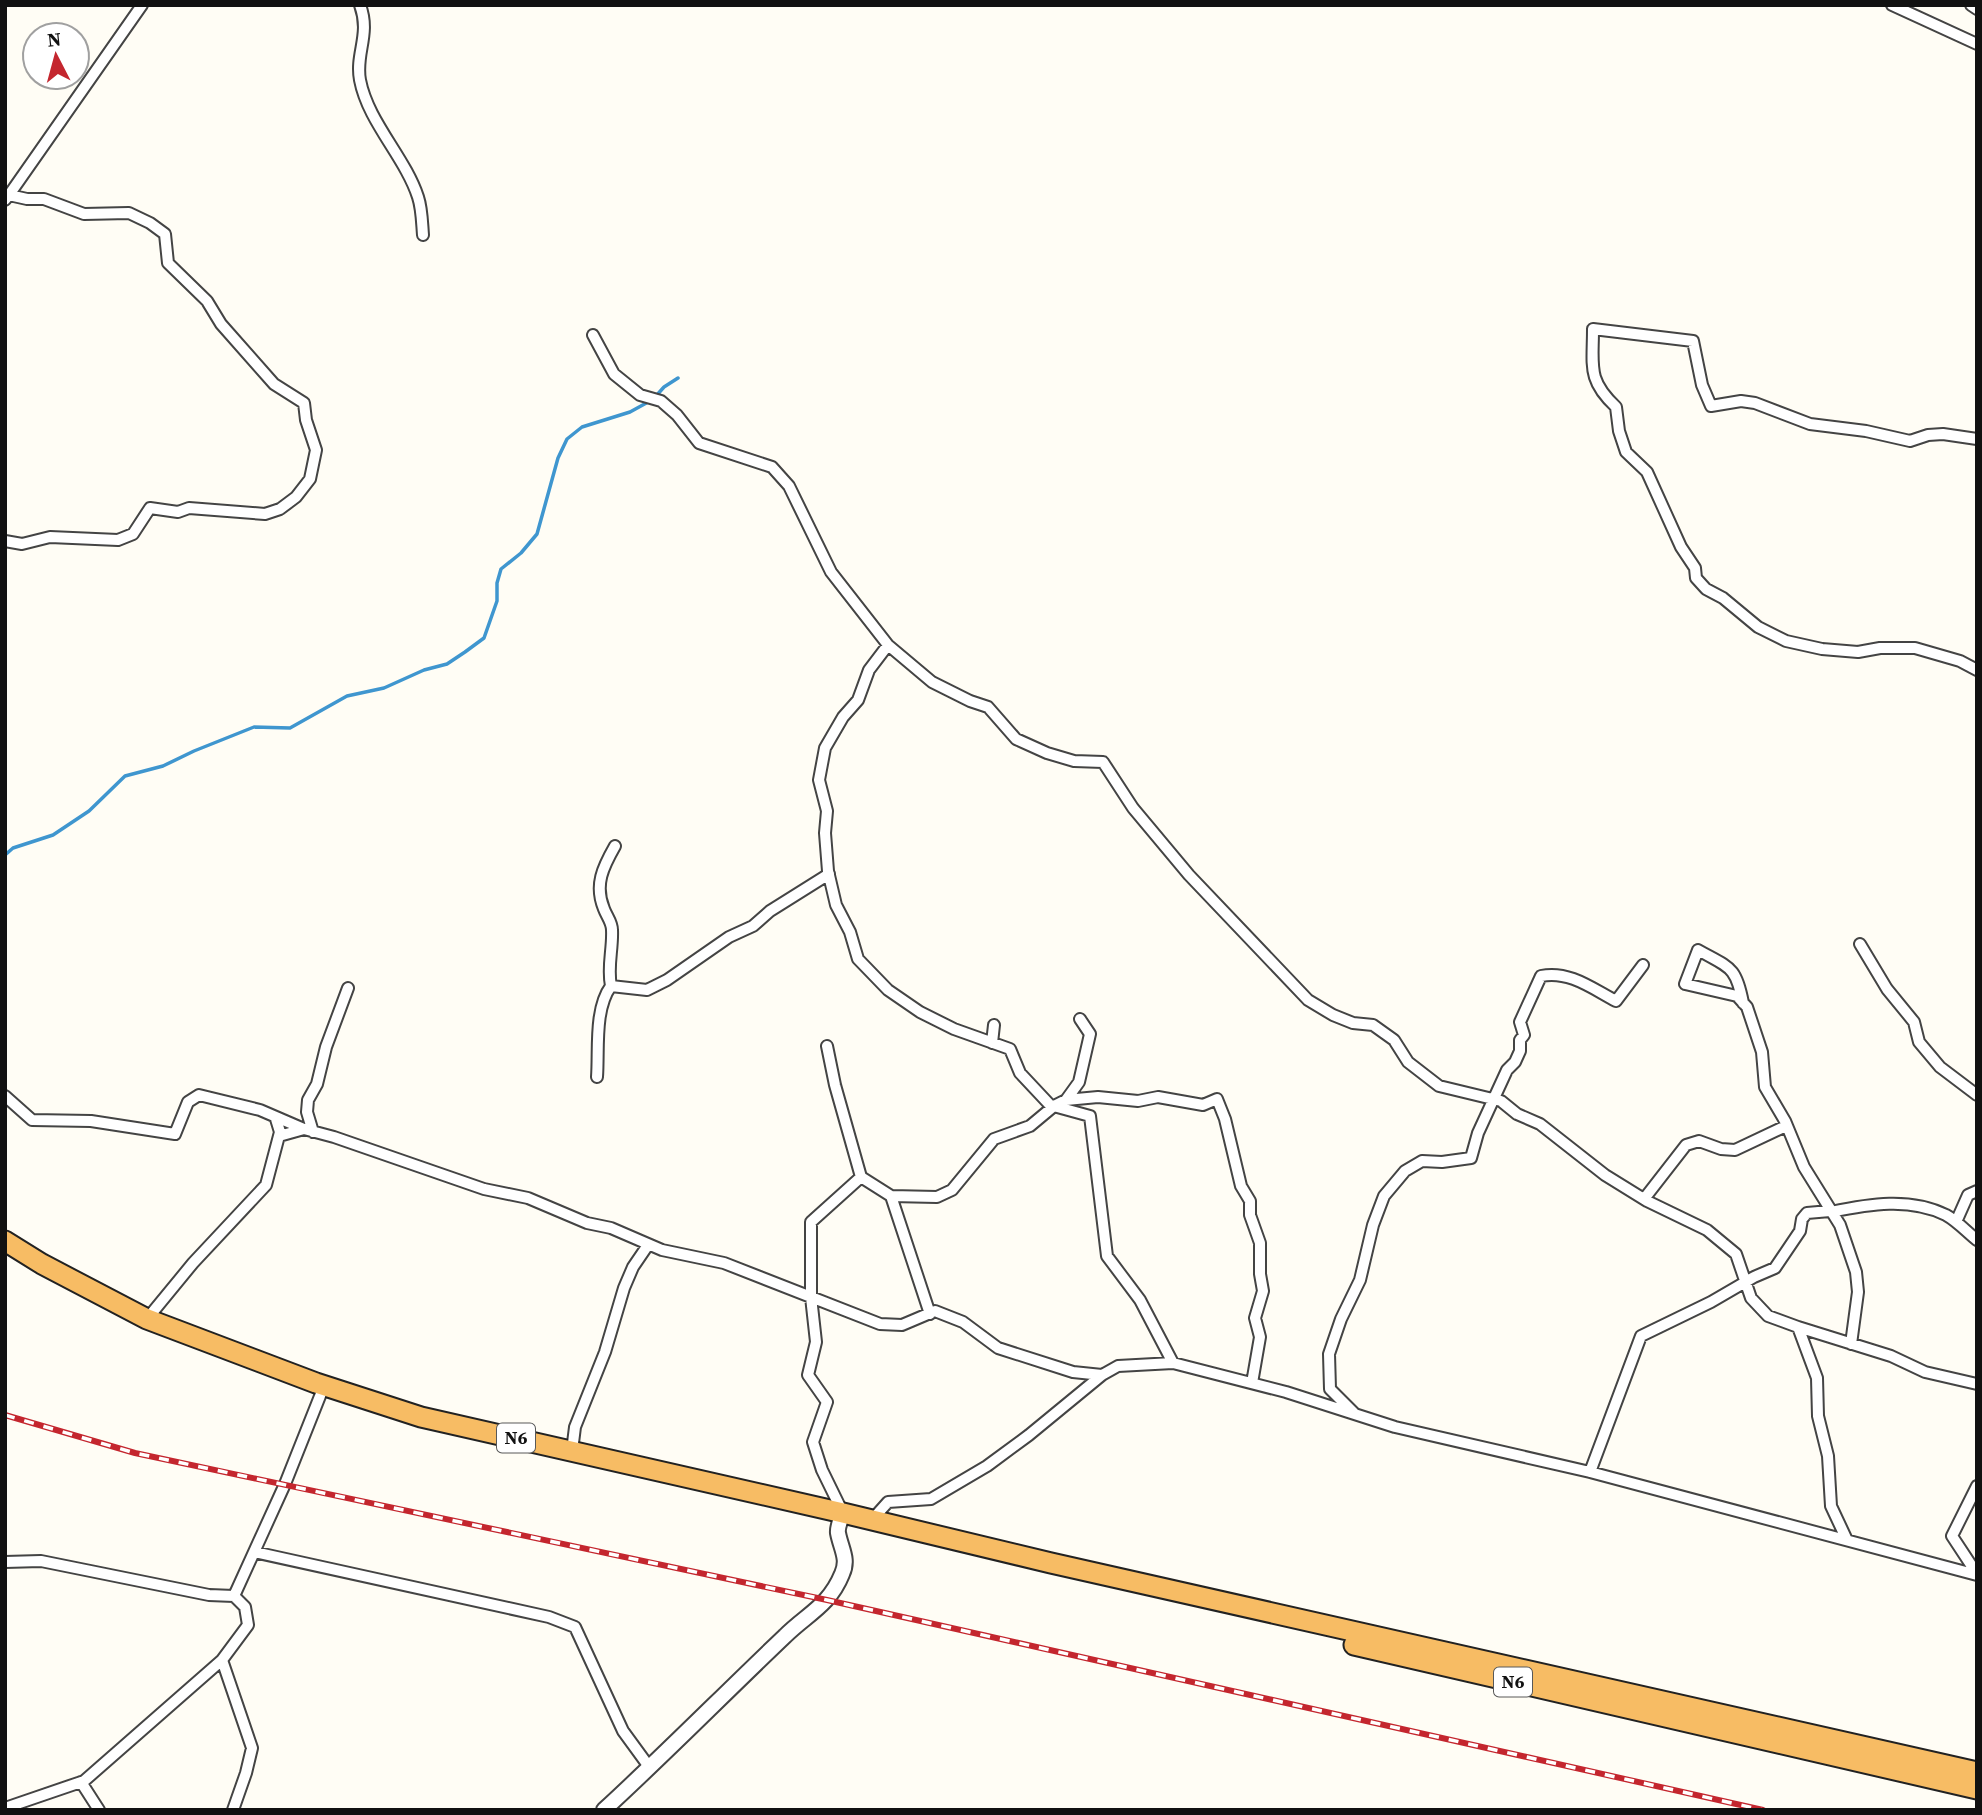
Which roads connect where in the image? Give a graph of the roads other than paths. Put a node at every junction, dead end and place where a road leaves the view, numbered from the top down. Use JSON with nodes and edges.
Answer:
{"nodes":[{"id":1,"x":142,"y":5,"type":"edge"},
{"id":2,"x":360,"y":5,"type":"edge"},
{"id":3,"x":1892,"y":5,"type":"edge"},
{"id":4,"x":1971,"y":5,"type":"edge"},
{"id":5,"x":1977,"y":9,"type":"edge"},
{"id":6,"x":1977,"y":44,"type":"edge"},
{"id":7,"x":7,"y":197,"type":"edge"},
{"id":8,"x":423,"y":235,"type":"dead end"},
{"id":9,"x":593,"y":335,"type":"dead end"},
{"id":10,"x":1977,"y":439,"type":"edge"},
{"id":11,"x":5,"y":541,"type":"edge"},
{"id":12,"x":888,"y":645,"type":"junction"},
{"id":13,"x":1977,"y":670,"type":"edge"},
{"id":14,"x":615,"y":846,"type":"dead end"},
{"id":15,"x":828,"y":874,"type":"junction"},
{"id":16,"x":1860,"y":944,"type":"dead end"},
{"id":17,"x":1643,"y":965,"type":"dead end"},
{"id":18,"x":611,"y":986,"type":"junction"},
{"id":19,"x":348,"y":988,"type":"dead end"},
{"id":20,"x":1743,"y":1003,"type":"junction"},
{"id":21,"x":1080,"y":1019,"type":"dead end"},
{"id":22,"x":994,"y":1025,"type":"dead end"},
{"id":23,"x":992,"y":1043,"type":"junction"},
{"id":24,"x":827,"y":1046,"type":"dead end"},
{"id":25,"x":597,"y":1077,"type":"dead end"},
{"id":26,"x":1977,"y":1095,"type":"edge"},
{"id":27,"x":5,"y":1096,"type":"edge"},
{"id":28,"x":1494,"y":1099,"type":"junction"},
{"id":29,"x":1066,"y":1100,"type":"junction"},
{"id":30,"x":1054,"y":1106,"type":"junction"},
{"id":31,"x":276,"y":1119,"type":"junction"},
{"id":32,"x":1786,"y":1126,"type":"junction"},
{"id":33,"x":309,"y":1130,"type":"junction"},
{"id":34,"x":279,"y":1136,"type":"junction"},
{"id":35,"x":861,"y":1177,"type":"junction"},
{"id":36,"x":1977,"y":1191,"type":"edge"},
{"id":37,"x":891,"y":1196,"type":"junction"},
{"id":38,"x":1644,"y":1199,"type":"junction"},
{"id":39,"x":1831,"y":1211,"type":"junction"},
{"id":40,"x":1956,"y":1222,"type":"junction"},
{"id":41,"x":1977,"y":1240,"type":"edge"},
{"id":42,"x":5,"y":1241,"type":"edge"},
{"id":43,"x":648,"y":1245,"type":"junction"},
{"id":44,"x":1747,"y":1283,"type":"junction"},
{"id":45,"x":811,"y":1297,"type":"junction"},
{"id":46,"x":930,"y":1314,"type":"junction"},
{"id":47,"x":147,"y":1319,"type":"junction"},
{"id":48,"x":1798,"y":1327,"type":"junction"},
{"id":49,"x":1851,"y":1344,"type":"junction"},
{"id":50,"x":1173,"y":1363,"type":"junction"},
{"id":51,"x":1102,"y":1375,"type":"junction"},
{"id":52,"x":1252,"y":1383,"type":"junction"},
{"id":53,"x":1977,"y":1384,"type":"edge"},
{"id":54,"x":324,"y":1386,"type":"junction"},
{"id":55,"x":1356,"y":1415,"type":"junction"},
{"id":56,"x":572,"y":1451,"type":"junction"},
{"id":57,"x":1590,"y":1472,"type":"junction"},
{"id":58,"x":1976,"y":1488,"type":"edge"},
{"id":59,"x":843,"y":1513,"type":"junction"},
{"id":60,"x":871,"y":1521,"type":"junction"},
{"id":61,"x":1846,"y":1538,"type":"junction"},
{"id":62,"x":254,"y":1552,"type":"junction"},
{"id":63,"x":5,"y":1562,"type":"edge"},
{"id":64,"x":1051,"y":1563,"type":"junction"},
{"id":65,"x":1977,"y":1574,"type":"edge"},
{"id":66,"x":234,"y":1596,"type":"junction"},
{"id":67,"x":222,"y":1660,"type":"junction"},
{"id":68,"x":650,"y":1768,"type":"junction"},
{"id":69,"x":1977,"y":1772,"type":"edge"},
{"id":70,"x":80,"y":1782,"type":"junction"},
{"id":71,"x":1977,"y":1789,"type":"edge"},
{"id":72,"x":5,"y":1808,"type":"edge"},
{"id":73,"x":99,"y":1810,"type":"edge"},
{"id":74,"x":233,"y":1810,"type":"edge"},
{"id":75,"x":604,"y":1810,"type":"edge"}],
"edges":[{"from":1,"to":7,"type":"street"},
{"from":2,"to":8,"type":"street"},
{"from":3,"to":6,"type":"street"},
{"from":4,"to":5,"type":"street"},
{"from":7,"to":11,"type":"street"},
{"from":9,"to":12,"type":"street"},
{"from":10,"to":13,"type":"street"},
{"from":12,"to":15,"type":"street"},
{"from":12,"to":28,"type":"street"},
{"from":14,"to":18,"type":"street"},
{"from":15,"to":18,"type":"street"},
{"from":15,"to":23,"type":"street"},
{"from":16,"to":26,"type":"street"},
{"from":17,"to":28,"type":"street"},
{"from":18,"to":25,"type":"street"},
{"from":19,"to":33,"type":"street"},
{"from":20,"to":20,"type":"street"},
{"from":20,"to":32,"type":"street"},
{"from":21,"to":29,"type":"street"},
{"from":22,"to":23,"type":"street"},
{"from":23,"to":30,"type":"street"},
{"from":24,"to":35,"type":"street"},
{"from":27,"to":31,"type":"street"},
{"from":28,"to":38,"type":"street"},
{"from":28,"to":55,"type":"street"},
{"from":29,"to":30,"type":"street"},
{"from":29,"to":52,"type":"street"},
{"from":30,"to":37,"type":"street"},
{"from":30,"to":50,"type":"street"},
{"from":31,"to":33,"type":"street"},
{"from":31,"to":34,"type":"street"},
{"from":32,"to":38,"type":"street"},
{"from":32,"to":39,"type":"street"},
{"from":33,"to":34,"type":"street"},
{"from":33,"to":43,"type":"street"},
{"from":34,"to":47,"type":"street"},
{"from":35,"to":37,"type":"street"},
{"from":35,"to":45,"type":"street"},
{"from":36,"to":40,"type":"street"},
{"from":37,"to":46,"type":"street"},
{"from":38,"to":44,"type":"street"},
{"from":39,"to":40,"type":"street"},
{"from":39,"to":44,"type":"street"},
{"from":39,"to":49,"type":"street"},
{"from":40,"to":41,"type":"street"},
{"from":42,"to":47,"type":"highway","number":"N6"},
{"from":43,"to":45,"type":"street"},
{"from":43,"to":56,"type":"street"},
{"from":44,"to":48,"type":"street"},
{"from":44,"to":57,"type":"street"},
{"from":45,"to":46,"type":"street"},
{"from":45,"to":59,"type":"street"},
{"from":46,"to":51,"type":"street"},
{"from":47,"to":54,"type":"highway","number":"N6"},
{"from":48,"to":49,"type":"street"},
{"from":48,"to":61,"type":"street"},
{"from":49,"to":53,"type":"street"},
{"from":50,"to":51,"type":"street"},
{"from":50,"to":52,"type":"street"},
{"from":51,"to":60,"type":"street"},
{"from":52,"to":55,"type":"street"},
{"from":54,"to":56,"type":"highway","number":"N6"},
{"from":54,"to":62,"type":"street"},
{"from":55,"to":57,"type":"street"},
{"from":56,"to":59,"type":"highway","number":"N6"},
{"from":57,"to":61,"type":"street"},
{"from":58,"to":65,"type":"street"},
{"from":59,"to":60,"type":"highway","number":"N6"},
{"from":59,"to":68,"type":"street"},
{"from":60,"to":64,"type":"highway","number":"N6"},
{"from":61,"to":65,"type":"street"},
{"from":62,"to":66,"type":"street"},
{"from":62,"to":68,"type":"street"},
{"from":63,"to":66,"type":"street"},
{"from":64,"to":69,"type":"highway","number":"N6"},
{"from":64,"to":71,"type":"highway","number":"N6"},
{"from":66,"to":67,"type":"street"},
{"from":67,"to":70,"type":"street"},
{"from":67,"to":74,"type":"street"},
{"from":68,"to":75,"type":"street"},
{"from":70,"to":72,"type":"street"},
{"from":70,"to":73,"type":"street"}]}
